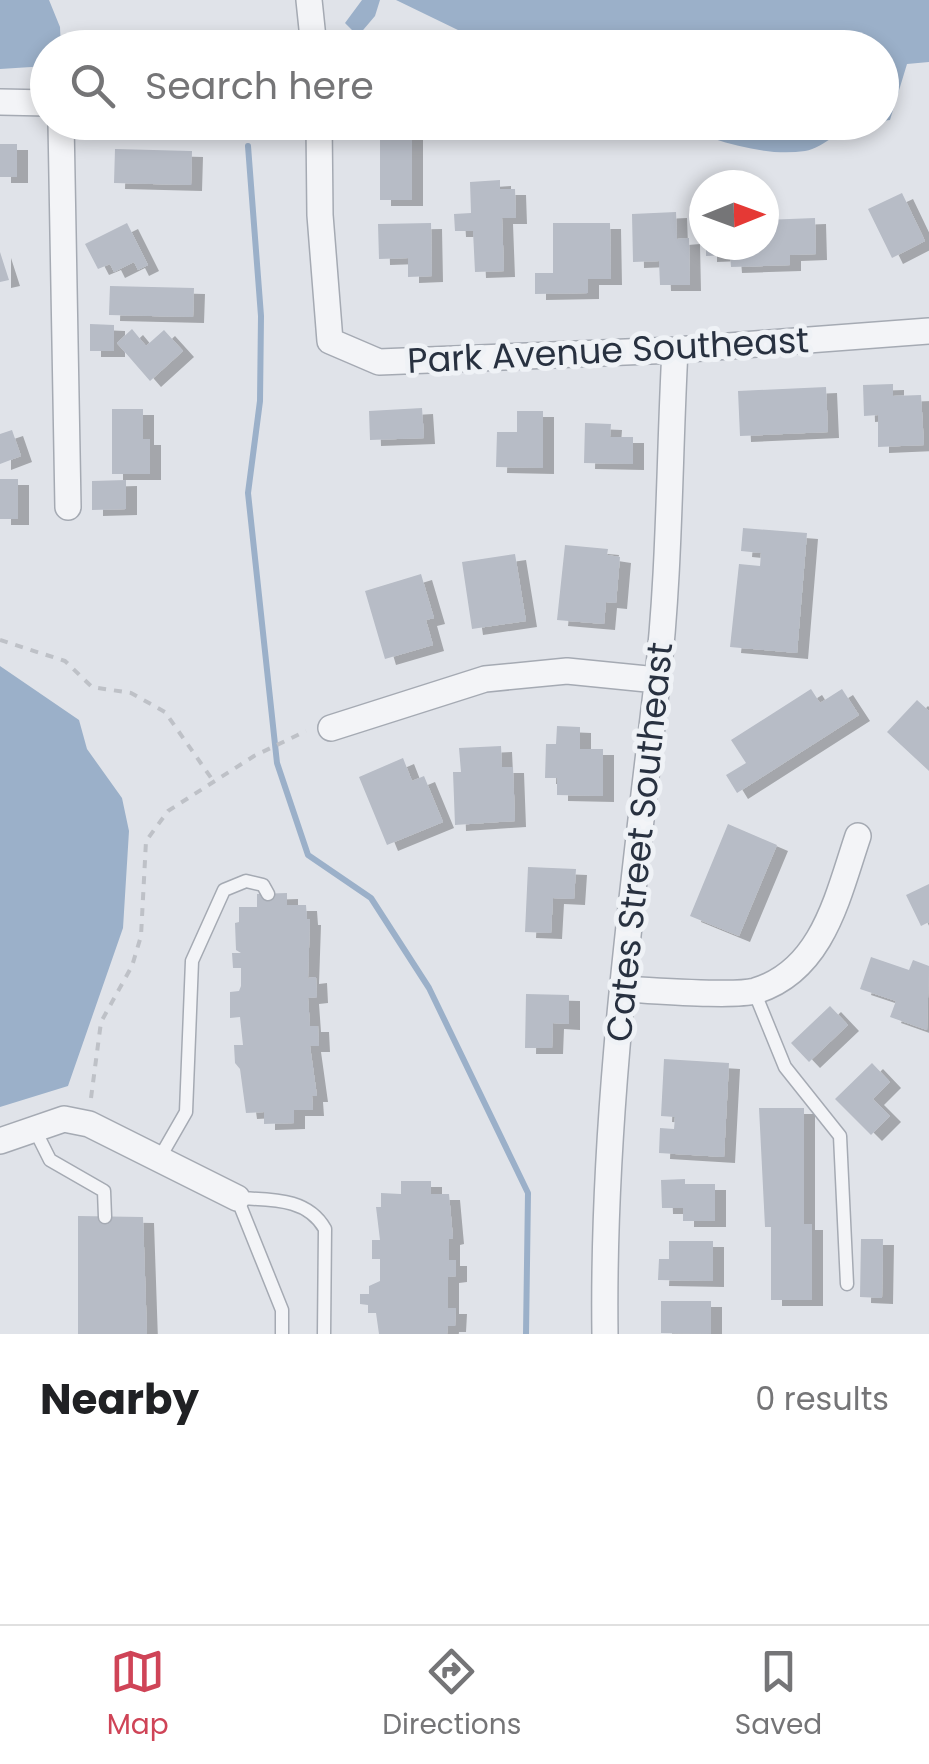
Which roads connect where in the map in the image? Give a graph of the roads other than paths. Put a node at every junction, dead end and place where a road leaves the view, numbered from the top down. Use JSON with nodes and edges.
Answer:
{"nodes":[{"id":1,"x":309,"y":0,"type":"edge"},
{"id":2,"x":312,"y":30,"type":"edge"},
{"id":3,"x":0,"y":102,"type":"edge"},
{"id":4,"x":30,"y":103,"type":"edge"},
{"id":5,"x":61,"y":140,"type":"edge"},
{"id":6,"x":319,"y":140,"type":"edge"},
{"id":7,"x":929,"y":331,"type":"edge"},
{"id":8,"x":675,"y":350,"type":"junction"},
{"id":9,"x":68,"y":506,"type":"dead end"},
{"id":10,"x":658,"y":680,"type":"junction"},
{"id":11,"x":331,"y":728,"type":"dead end"},
{"id":12,"x":858,"y":836,"type":"dead end"},
{"id":13,"x":268,"y":894,"type":"dead end"},
{"id":14,"x":622,"y":989,"type":"junction"},
{"id":15,"x":754,"y":992,"type":"junction"},
{"id":16,"x":35,"y":1130,"type":"junction"},
{"id":17,"x":0,"y":1141,"type":"edge"},
{"id":18,"x":159,"y":1159,"type":"junction"},
{"id":19,"x":237,"y":1198,"type":"junction"},
{"id":20,"x":106,"y":1217,"type":"dead end"},
{"id":21,"x":847,"y":1284,"type":"dead end"},
{"id":22,"x":282,"y":1334,"type":"edge"},
{"id":23,"x":324,"y":1334,"type":"edge"},
{"id":24,"x":605,"y":1334,"type":"edge"}],
"edges":[{"from":1,"to":2,"type":"street"},
{"from":3,"to":4,"type":"street"},
{"from":5,"to":9,"type":"street"},
{"from":6,"to":8,"type":"street","name":"Park Avenue Southeast"},
{"from":7,"to":8,"type":"street","name":"Park Avenue Southeast"},
{"from":8,"to":10,"type":"street","name":"Cates Street Southeast"},
{"from":10,"to":11,"type":"street"},
{"from":10,"to":14,"type":"street","name":"Cates Street Southeast"},
{"from":12,"to":15,"type":"street"},
{"from":13,"to":18,"type":"lane"},
{"from":14,"to":15,"type":"street"},
{"from":14,"to":24,"type":"street","name":"Cates Street Southeast"},
{"from":15,"to":21,"type":"lane"},
{"from":16,"to":17,"type":"street"},
{"from":16,"to":18,"type":"street"},
{"from":16,"to":20,"type":"lane"},
{"from":18,"to":19,"type":"street"},
{"from":19,"to":22,"type":"lane"},
{"from":19,"to":23,"type":"lane"}]}
